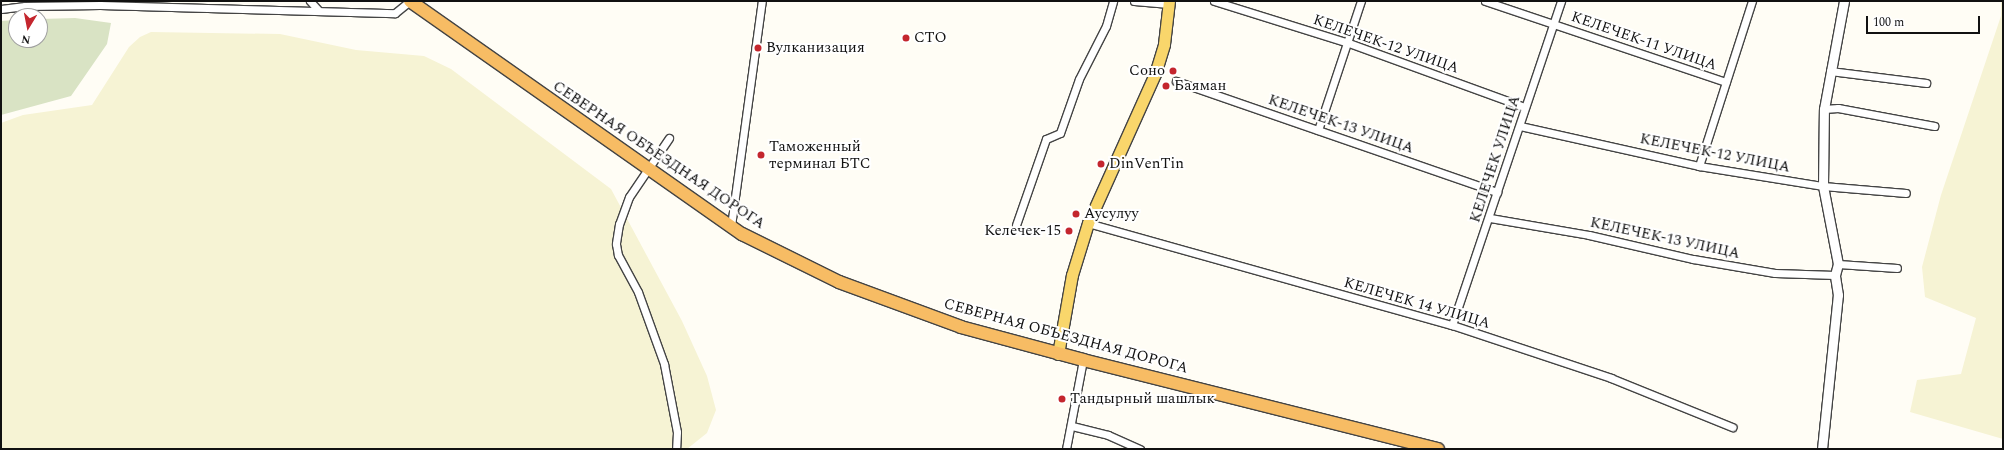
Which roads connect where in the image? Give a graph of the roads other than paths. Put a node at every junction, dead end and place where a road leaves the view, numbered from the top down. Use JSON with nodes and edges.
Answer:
{"nodes":[{"id":1,"x":310,"y":1,"type":"edge"},
{"id":2,"x":410,"y":1,"type":"edge"},
{"id":3,"x":762,"y":1,"type":"edge"},
{"id":4,"x":1113,"y":1,"type":"edge"},
{"id":5,"x":1134,"y":1,"type":"edge"},
{"id":6,"x":1214,"y":1,"type":"edge"},
{"id":7,"x":1361,"y":1,"type":"edge"},
{"id":8,"x":1485,"y":1,"type":"edge"},
{"id":9,"x":1561,"y":1,"type":"edge"},
{"id":10,"x":1752,"y":1,"type":"edge"},
{"id":11,"x":1844,"y":1,"type":"edge"},
{"id":12,"x":57,"y":3,"type":"edge"},
{"id":13,"x":1169,"y":3,"type":"edge"},
{"id":14,"x":182,"y":4,"type":"edge"},
{"id":15,"x":1,"y":9,"type":"edge"},
{"id":16,"x":318,"y":10,"type":"junction"},
{"id":17,"x":1554,"y":24,"type":"junction"},
{"id":18,"x":1346,"y":42,"type":"junction"},
{"id":19,"x":1830,"y":71,"type":"junction"},
{"id":20,"x":1176,"y":81,"type":"dead end"},
{"id":21,"x":1726,"y":82,"type":"junction"},
{"id":22,"x":1926,"y":83,"type":"dead end"},
{"id":23,"x":1525,"y":107,"type":"junction"},
{"id":24,"x":1824,"y":109,"type":"junction"},
{"id":25,"x":1520,"y":126,"type":"junction"},
{"id":26,"x":1934,"y":126,"type":"dead end"},
{"id":27,"x":1318,"y":130,"type":"junction"},
{"id":28,"x":669,"y":138,"type":"dead end"},
{"id":29,"x":1699,"y":166,"type":"junction"},
{"id":30,"x":1823,"y":186,"type":"junction"},
{"id":31,"x":1498,"y":192,"type":"junction"},
{"id":32,"x":1906,"y":193,"type":"dead end"},
{"id":33,"x":1490,"y":218,"type":"junction"},
{"id":34,"x":1088,"y":223,"type":"junction"},
{"id":35,"x":1016,"y":225,"type":"dead end"},
{"id":36,"x":731,"y":226,"type":"junction"},
{"id":37,"x":1838,"y":264,"type":"junction"},
{"id":38,"x":1897,"y":268,"type":"dead end"},
{"id":39,"x":1835,"y":274,"type":"junction"},
{"id":40,"x":1452,"y":325,"type":"junction"},
{"id":41,"x":1058,"y":354,"type":"junction"},
{"id":42,"x":1083,"y":360,"type":"junction"},
{"id":43,"x":1072,"y":426,"type":"junction"},
{"id":44,"x":1732,"y":427,"type":"dead end"},
{"id":45,"x":676,"y":449,"type":"edge"},
{"id":46,"x":1066,"y":449,"type":"edge"},
{"id":47,"x":1140,"y":449,"type":"edge"},
{"id":48,"x":1438,"y":449,"type":"edge"},
{"id":49,"x":1822,"y":449,"type":"edge"}],
"edges":[{"from":1,"to":16,"type":"street"},
{"from":2,"to":16,"type":"street"},
{"from":2,"to":36,"type":"highway","name":"СЕВЕРНАЯ ОБЪЕЗДНАЯ ДОРОГА"},
{"from":3,"to":36,"type":"street"},
{"from":4,"to":35,"type":"street"},
{"from":5,"to":13,"type":"street"},
{"from":6,"to":18,"type":"street","name":"КЕЛЕЧЕК-12 УЛИЦА"},
{"from":7,"to":18,"type":"street"},
{"from":8,"to":17,"type":"street","name":"КЕЛЕЧЕК-11 УЛИЦА"},
{"from":9,"to":17,"type":"street","name":"КЕЛЕЧЕК УЛИЦА"},
{"from":10,"to":21,"type":"street"},
{"from":11,"to":19,"type":"street"},
{"from":12,"to":14,"type":"street"},
{"from":12,"to":15,"type":"street"},
{"from":13,"to":34,"type":"main road"},
{"from":14,"to":16,"type":"street"},
{"from":17,"to":21,"type":"street","name":"КЕЛЕЧЕК-11 УЛИЦА"},
{"from":17,"to":23,"type":"street","name":"КЕЛЕЧЕК УЛИЦА"},
{"from":18,"to":23,"type":"street","name":"КЕЛЕЧЕК-12 УЛИЦА"},
{"from":18,"to":27,"type":"street"},
{"from":19,"to":22,"type":"street"},
{"from":19,"to":24,"type":"street"},
{"from":20,"to":27,"type":"street","name":"КЕЛЕЧЕК-13 УЛИЦА"},
{"from":21,"to":29,"type":"street"},
{"from":23,"to":25,"type":"street","name":"КЕЛЕЧЕК УЛИЦА"},
{"from":24,"to":26,"type":"street"},
{"from":24,"to":30,"type":"street"},
{"from":25,"to":29,"type":"street","name":"КЕЛЕЧЕК-12 УЛИЦА"},
{"from":25,"to":31,"type":"street","name":"КЕЛЕЧЕК УЛИЦА"},
{"from":27,"to":31,"type":"street","name":"КЕЛЕЧЕК-13 УЛИЦА"},
{"from":28,"to":45,"type":"street"},
{"from":29,"to":30,"type":"street","name":"КЕЛЕЧЕК-12 УЛИЦА"},
{"from":30,"to":32,"type":"street","name":"КЕЛЕЧЕК-12 УЛИЦА"},
{"from":30,"to":37,"type":"street"},
{"from":31,"to":33,"type":"street","name":"КЕЛЕЧЕК УЛИЦА"},
{"from":33,"to":39,"type":"street","name":"КЕЛЕЧЕК-13 УЛИЦА"},
{"from":33,"to":40,"type":"street","name":"КЕЛЕЧЕК УЛИЦА"},
{"from":34,"to":40,"type":"street","name":"КЕЛЕЧЕК 14 УЛИЦА"},
{"from":34,"to":41,"type":"main road"},
{"from":36,"to":41,"type":"highway","name":"СЕВЕРНАЯ ОБЪЕЗДНАЯ ДОРОГА"},
{"from":37,"to":38,"type":"street"},
{"from":37,"to":39,"type":"street"},
{"from":39,"to":49,"type":"street"},
{"from":40,"to":44,"type":"street","name":"КЕЛЕЧЕК 14 УЛИЦА"},
{"from":41,"to":42,"type":"highway","name":"СЕВЕРНАЯ ОБЪЕЗДНАЯ ДОРОГА"},
{"from":42,"to":43,"type":"street"},
{"from":42,"to":48,"type":"highway","name":"СЕВЕРНАЯ ОБЪЕЗДНАЯ ДОРОГА"},
{"from":43,"to":46,"type":"street"},
{"from":43,"to":47,"type":"street"}]}
